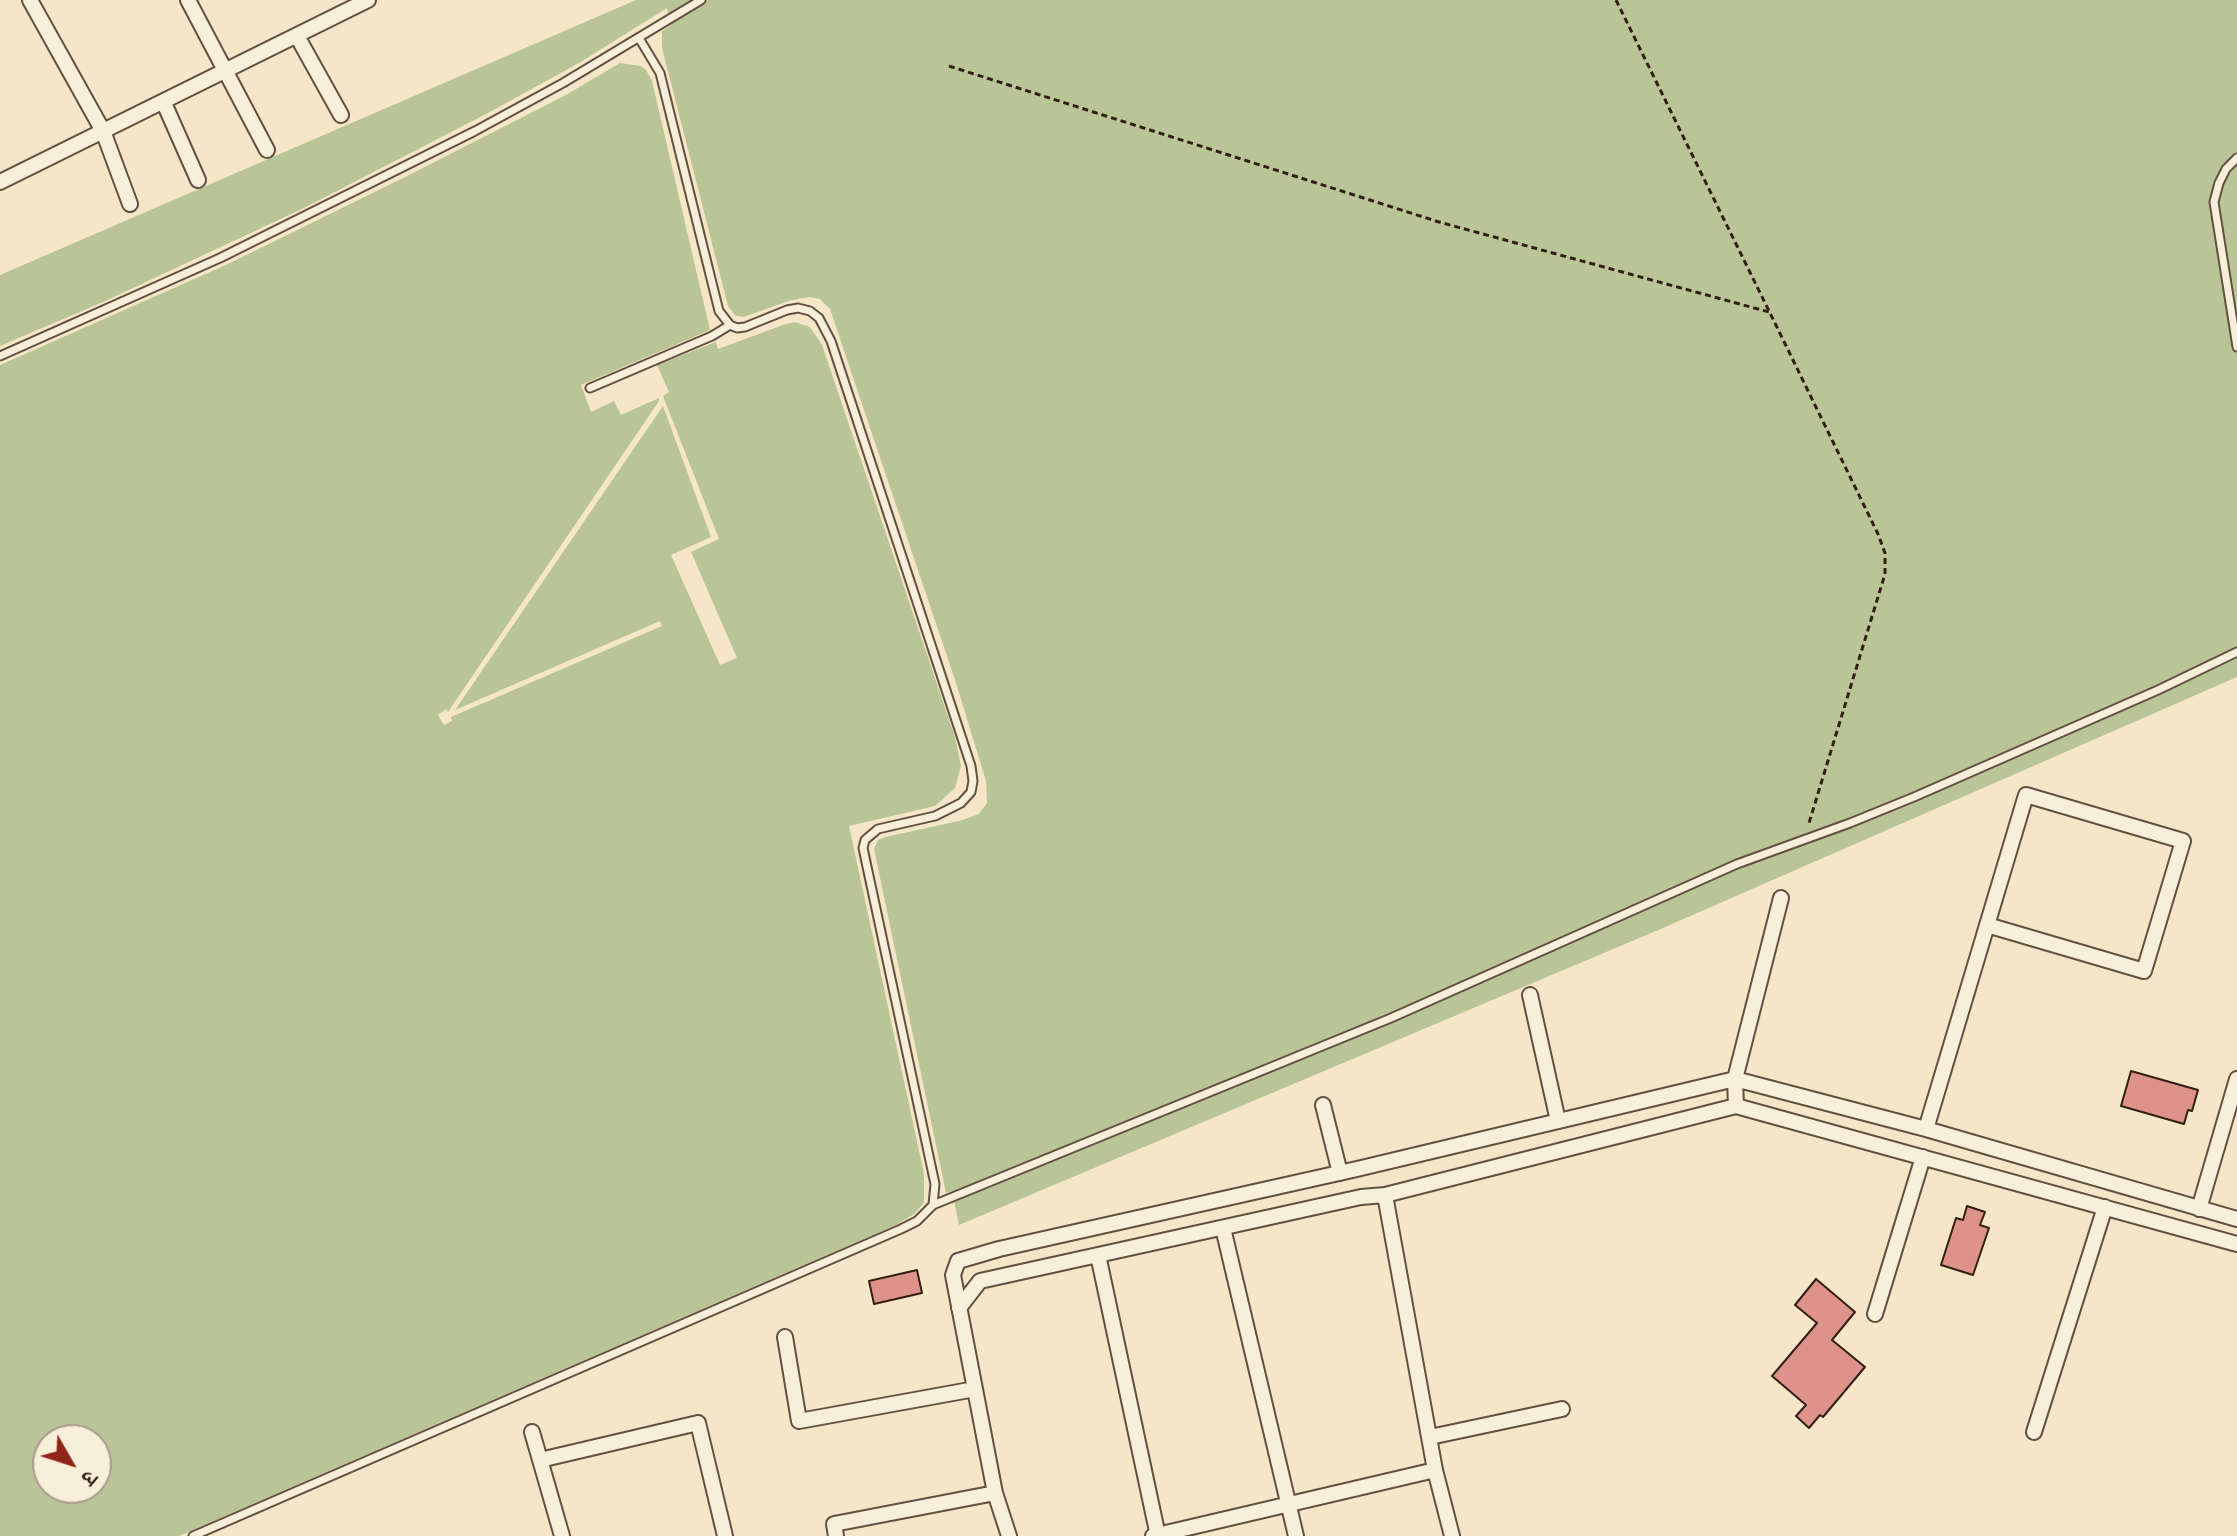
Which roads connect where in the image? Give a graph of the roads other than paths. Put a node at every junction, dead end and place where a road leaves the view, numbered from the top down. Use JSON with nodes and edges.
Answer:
{"nodes":[{"id":1,"x":30,"y":0,"type":"edge"},
{"id":2,"x":188,"y":0,"type":"edge"},
{"id":3,"x":368,"y":0,"type":"edge"},
{"id":4,"x":701,"y":0,"type":"edge"},
{"id":5,"x":297,"y":36,"type":"junction"},
{"id":6,"x":639,"y":38,"type":"junction"},
{"id":7,"x":223,"y":70,"type":"junction"},
{"id":8,"x":164,"y":103,"type":"junction"},
{"id":9,"x":341,"y":115,"type":"dead end"},
{"id":10,"x":103,"y":131,"type":"junction"},
{"id":11,"x":267,"y":150,"type":"dead end"},
{"id":12,"x":2237,"y":158,"type":"edge"},
{"id":13,"x":198,"y":180,"type":"dead end"},
{"id":14,"x":0,"y":182,"type":"edge"},
{"id":15,"x":130,"y":204,"type":"dead end"},
{"id":16,"x":730,"y":325,"type":"junction"},
{"id":17,"x":2237,"y":347,"type":"edge"},
{"id":18,"x":0,"y":356,"type":"edge"},
{"id":19,"x":590,"y":388,"type":"dead end"},
{"id":20,"x":2237,"y":652,"type":"edge"},
{"id":21,"x":1781,"y":898,"type":"dead end"},
{"id":22,"x":1987,"y":925,"type":"junction"},
{"id":23,"x":1530,"y":995,"type":"dead end"},
{"id":24,"x":1735,"y":1079,"type":"junction"},
{"id":25,"x":2237,"y":1079,"type":"edge"},
{"id":26,"x":1323,"y":1105,"type":"dead end"},
{"id":27,"x":1736,"y":1106,"type":"junction"},
{"id":28,"x":1558,"y":1121,"type":"junction"},
{"id":29,"x":1926,"y":1129,"type":"junction"},
{"id":30,"x":1923,"y":1157,"type":"junction"},
{"id":31,"x":1357,"y":1169,"type":"junction"},
{"id":32,"x":1340,"y":1173,"type":"junction"},
{"id":33,"x":1385,"y":1195,"type":"junction"},
{"id":34,"x":1361,"y":1197,"type":"junction"},
{"id":35,"x":933,"y":1205,"type":"junction"},
{"id":36,"x":2105,"y":1207,"type":"junction"},
{"id":37,"x":2199,"y":1209,"type":"junction"},
{"id":38,"x":2237,"y":1219,"type":"edge"},
{"id":39,"x":1223,"y":1228,"type":"junction"},
{"id":40,"x":2237,"y":1244,"type":"edge"},
{"id":41,"x":1098,"y":1255,"type":"junction"},
{"id":42,"x":959,"y":1308,"type":"junction"},
{"id":43,"x":1875,"y":1314,"type":"dead end"},
{"id":44,"x":785,"y":1337,"type":"dead end"},
{"id":45,"x":975,"y":1389,"type":"junction"},
{"id":46,"x":1562,"y":1409,"type":"dead end"},
{"id":47,"x":532,"y":1432,"type":"dead end"},
{"id":48,"x":2034,"y":1432,"type":"dead end"},
{"id":49,"x":1430,"y":1437,"type":"junction"},
{"id":50,"x":540,"y":1460,"type":"junction"},
{"id":51,"x":1435,"y":1470,"type":"junction"},
{"id":52,"x":995,"y":1493,"type":"junction"},
{"id":53,"x":1289,"y":1504,"type":"junction"},
{"id":54,"x":193,"y":1536,"type":"edge"},
{"id":55,"x":562,"y":1536,"type":"edge"},
{"id":56,"x":725,"y":1536,"type":"edge"},
{"id":57,"x":836,"y":1536,"type":"edge"},
{"id":58,"x":1009,"y":1536,"type":"edge"},
{"id":59,"x":1156,"y":1536,"type":"edge"},
{"id":60,"x":1296,"y":1536,"type":"edge"},
{"id":61,"x":1452,"y":1536,"type":"edge"}],
"edges":[{"from":1,"to":10,"type":"street"},
{"from":2,"to":7,"type":"street"},
{"from":3,"to":5,"type":"street"},
{"from":4,"to":6,"type":"lane"},
{"from":5,"to":7,"type":"street"},
{"from":5,"to":9,"type":"street"},
{"from":6,"to":16,"type":"lane"},
{"from":6,"to":18,"type":"lane"},
{"from":7,"to":8,"type":"street"},
{"from":7,"to":11,"type":"street"},
{"from":8,"to":10,"type":"street"},
{"from":8,"to":13,"type":"street"},
{"from":10,"to":14,"type":"street"},
{"from":10,"to":15,"type":"street"},
{"from":12,"to":17,"type":"lane"},
{"from":16,"to":19,"type":"lane"},
{"from":16,"to":35,"type":"lane"},
{"from":20,"to":35,"type":"lane"},
{"from":21,"to":24,"type":"street"},
{"from":22,"to":22,"type":"street"},
{"from":22,"to":29,"type":"street"},
{"from":23,"to":28,"type":"street"},
{"from":24,"to":27,"type":"street"},
{"from":24,"to":28,"type":"street"},
{"from":24,"to":29,"type":"street"},
{"from":25,"to":37,"type":"street"},
{"from":26,"to":32,"type":"street"},
{"from":27,"to":30,"type":"street"},
{"from":27,"to":33,"type":"street"},
{"from":28,"to":31,"type":"street"},
{"from":29,"to":37,"type":"street"},
{"from":30,"to":36,"type":"street"},
{"from":30,"to":43,"type":"street"},
{"from":31,"to":32,"type":"street"},
{"from":31,"to":34,"type":"street"},
{"from":32,"to":42,"type":"street"},
{"from":33,"to":34,"type":"street"},
{"from":33,"to":49,"type":"street"},
{"from":34,"to":39,"type":"street"},
{"from":35,"to":54,"type":"lane"},
{"from":36,"to":40,"type":"street"},
{"from":36,"to":48,"type":"street"},
{"from":37,"to":38,"type":"street"},
{"from":39,"to":41,"type":"street"},
{"from":39,"to":53,"type":"street"},
{"from":41,"to":42,"type":"street"},
{"from":41,"to":59,"type":"street"},
{"from":42,"to":45,"type":"street"},
{"from":44,"to":45,"type":"street"},
{"from":45,"to":52,"type":"street"},
{"from":46,"to":49,"type":"street"},
{"from":47,"to":50,"type":"street"},
{"from":49,"to":51,"type":"street"},
{"from":50,"to":55,"type":"street"},
{"from":50,"to":56,"type":"street"},
{"from":51,"to":53,"type":"street"},
{"from":51,"to":61,"type":"street"},
{"from":52,"to":57,"type":"street"},
{"from":52,"to":58,"type":"street"},
{"from":53,"to":59,"type":"street"},
{"from":53,"to":60,"type":"street"}]}
